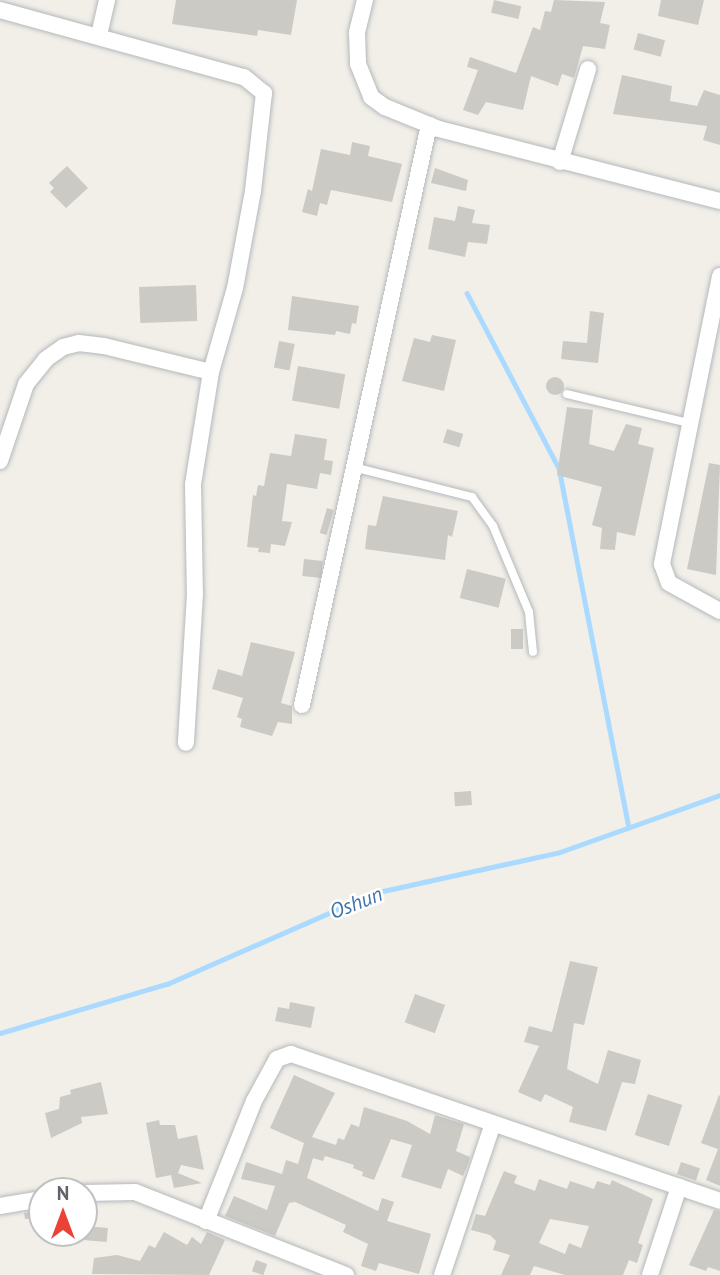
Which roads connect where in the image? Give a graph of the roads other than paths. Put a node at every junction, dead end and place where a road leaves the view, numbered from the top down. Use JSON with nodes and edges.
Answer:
{"nodes":[{"id":1,"x":107,"y":0,"type":"edge"},
{"id":2,"x":365,"y":0,"type":"edge"},
{"id":3,"x":0,"y":10,"type":"edge"},
{"id":4,"x":99,"y":35,"type":"junction"},
{"id":5,"x":588,"y":69,"type":"dead end"},
{"id":6,"x":429,"y":125,"type":"junction"},
{"id":7,"x":561,"y":162,"type":"junction"},
{"id":8,"x":720,"y":201,"type":"edge"},
{"id":9,"x":720,"y":276,"type":"edge"},
{"id":10,"x":212,"y":372,"type":"junction"},
{"id":11,"x":567,"y":394,"type":"dead end"},
{"id":12,"x":689,"y":424,"type":"junction"},
{"id":13,"x":0,"y":461,"type":"edge"},
{"id":14,"x":357,"y":468,"type":"junction"},
{"id":15,"x":720,"y":611,"type":"edge"},
{"id":16,"x":533,"y":652,"type":"dead end"},
{"id":17,"x":302,"y":705,"type":"dead end"},
{"id":18,"x":186,"y":743,"type":"dead end"},
{"id":19,"x":492,"y":1126,"type":"junction"},
{"id":20,"x":678,"y":1187,"type":"junction"},
{"id":21,"x":98,"y":1193,"type":"edge"},
{"id":22,"x":28,"y":1201,"type":"edge"},
{"id":23,"x":720,"y":1201,"type":"edge"},
{"id":24,"x":0,"y":1206,"type":"edge"},
{"id":25,"x":206,"y":1221,"type":"junction"},
{"id":26,"x":346,"y":1275,"type":"edge"},
{"id":27,"x":442,"y":1275,"type":"edge"},
{"id":28,"x":650,"y":1275,"type":"edge"}],
"edges":[{"from":1,"to":4,"type":"street"},
{"from":2,"to":6,"type":"street"},
{"from":3,"to":4,"type":"street"},
{"from":4,"to":10,"type":"street"},
{"from":5,"to":7,"type":"street"},
{"from":6,"to":7,"type":"street"},
{"from":6,"to":14,"type":"street"},
{"from":7,"to":8,"type":"street"},
{"from":9,"to":12,"type":"street"},
{"from":10,"to":13,"type":"street"},
{"from":10,"to":18,"type":"street"},
{"from":11,"to":12,"type":"lane"},
{"from":12,"to":15,"type":"street"},
{"from":14,"to":16,"type":"lane"},
{"from":14,"to":17,"type":"street"},
{"from":19,"to":20,"type":"street"},
{"from":19,"to":25,"type":"street"},
{"from":19,"to":27,"type":"street"},
{"from":20,"to":23,"type":"street"},
{"from":20,"to":28,"type":"street"},
{"from":21,"to":25,"type":"street"},
{"from":22,"to":24,"type":"street"},
{"from":25,"to":26,"type":"street"}]}
